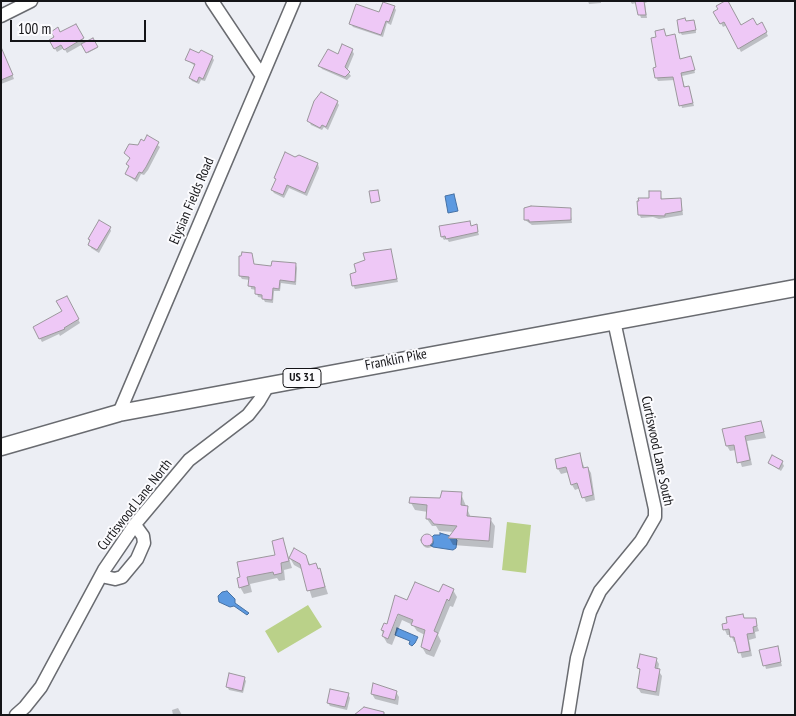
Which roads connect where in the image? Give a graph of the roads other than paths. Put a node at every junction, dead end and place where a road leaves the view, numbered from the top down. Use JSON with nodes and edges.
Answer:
{"nodes":[{"id":1,"x":31,"y":1,"type":"edge"},
{"id":2,"x":212,"y":1,"type":"edge"},
{"id":3,"x":294,"y":1,"type":"edge"},
{"id":4,"x":1,"y":16,"type":"edge"},
{"id":5,"x":262,"y":76,"type":"junction"},
{"id":6,"x":795,"y":288,"type":"edge"},
{"id":7,"x":614,"y":321,"type":"junction"},
{"id":8,"x":269,"y":384,"type":"junction"},
{"id":9,"x":119,"y":413,"type":"junction"},
{"id":10,"x":1,"y":447,"type":"edge"},
{"id":11,"x":134,"y":525,"type":"junction"},
{"id":12,"x":101,"y":576,"type":"junction"},
{"id":13,"x":16,"y":715,"type":"edge"},
{"id":14,"x":568,"y":715,"type":"edge"}],
"edges":[{"from":1,"to":4,"type":"street"},
{"from":2,"to":5,"type":"street"},
{"from":3,"to":5,"type":"street","name":"Elysian Fields Road"},
{"from":5,"to":9,"type":"street","name":"Elysian Fields Road"},
{"from":6,"to":7,"type":"main road","name":"Franklin Pike","number":"US 31"},
{"from":7,"to":8,"type":"main road","name":"Franklin Pike","number":"US 31"},
{"from":7,"to":14,"type":"street","name":"Curtiswood Lane South"},
{"from":8,"to":9,"type":"main road","name":"Franklin Pike","number":"US 31"},
{"from":8,"to":11,"type":"street","name":"Curtiswood Lane North"},
{"from":9,"to":10,"type":"main road","name":"Franklin Pike","number":"US 31"},
{"from":11,"to":12,"type":"street","name":"Curtiswood Lane North"},
{"from":11,"to":12,"type":"street"},
{"from":12,"to":13,"type":"street","name":"Curtiswood Lane North"}]}
